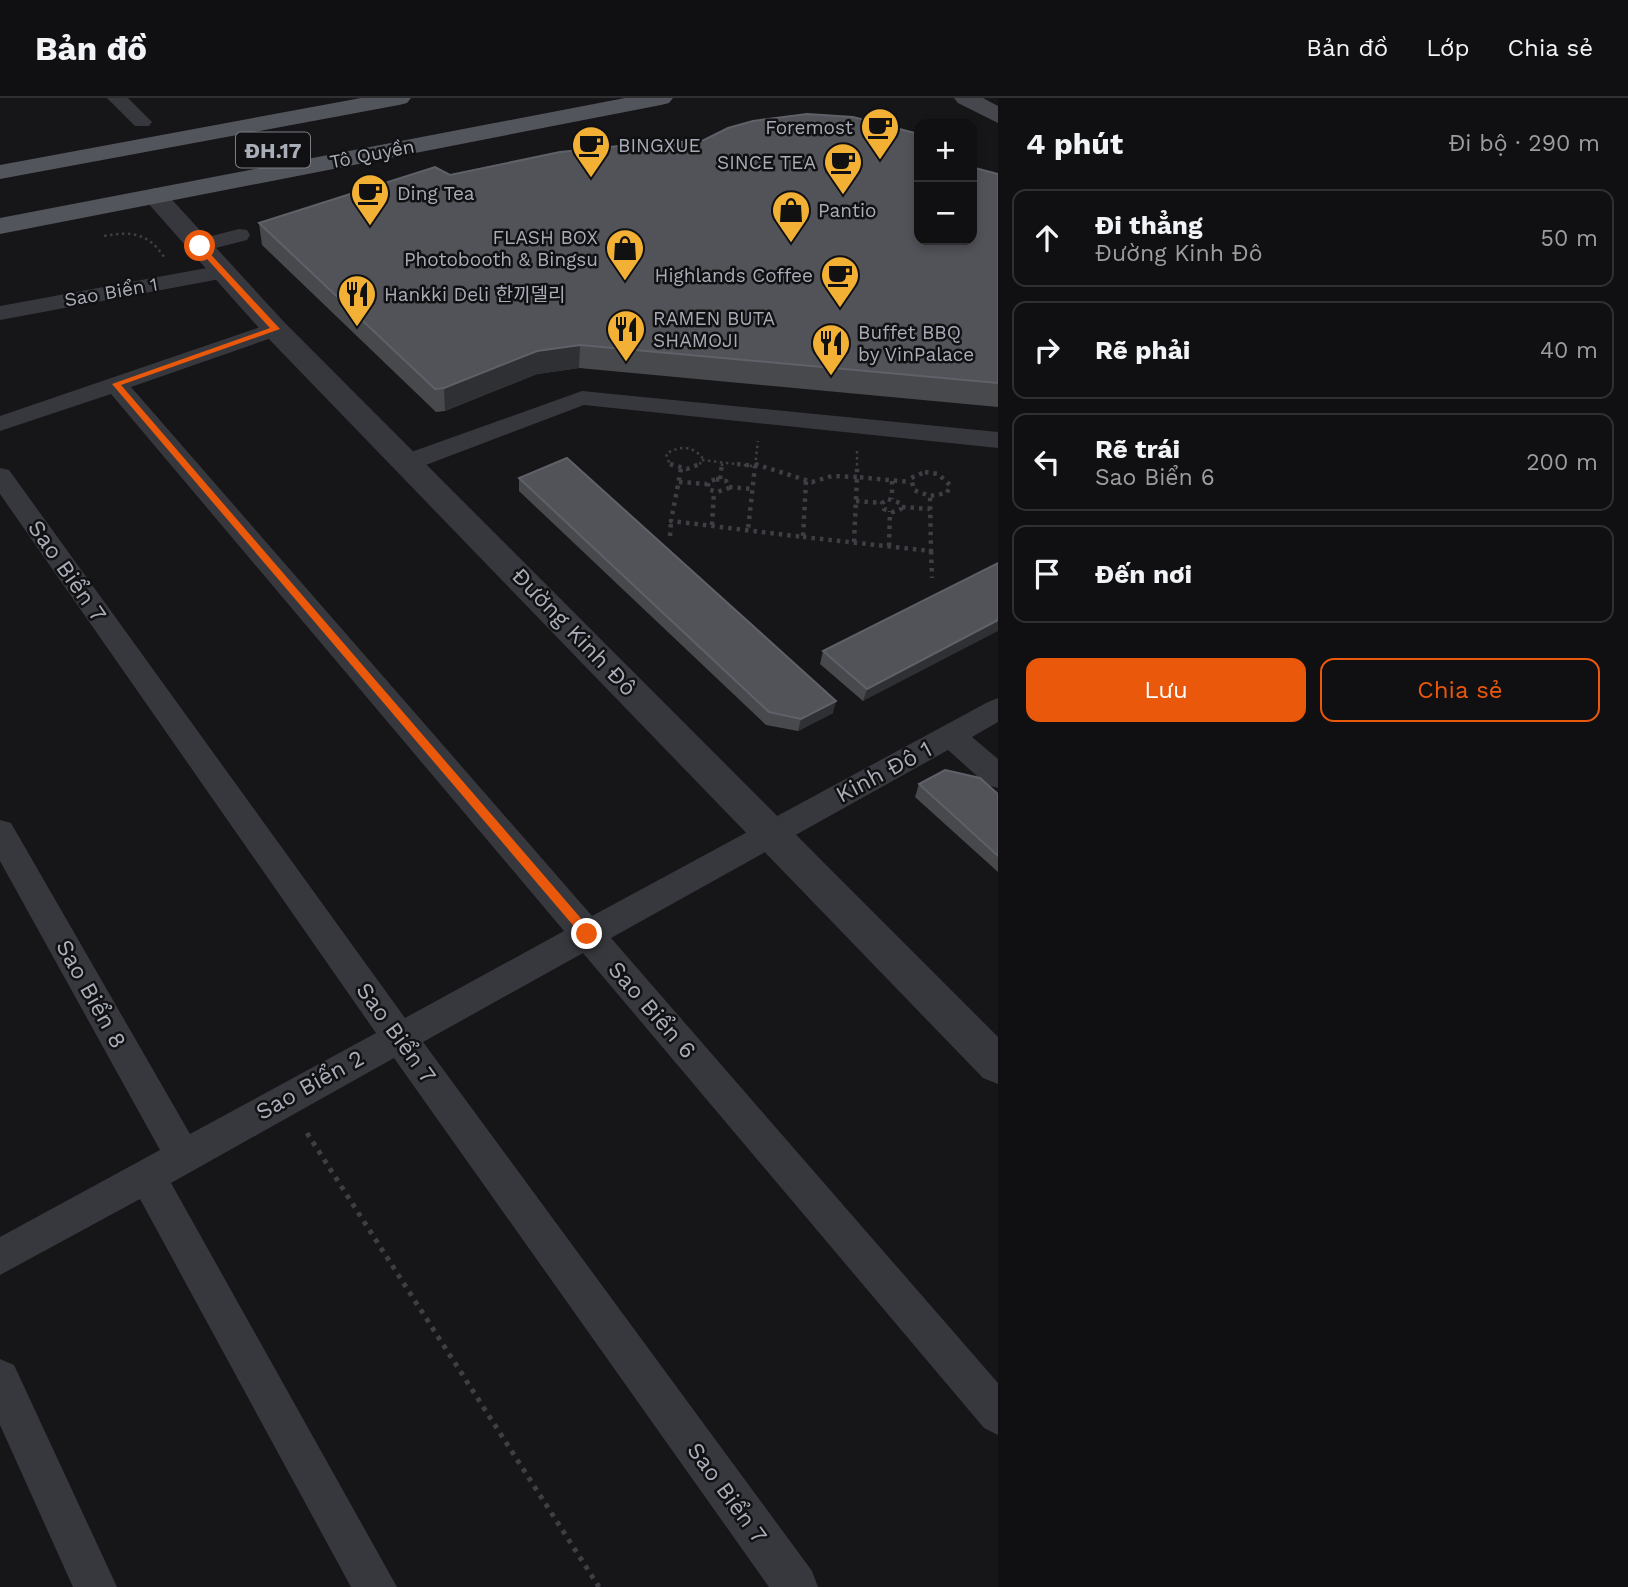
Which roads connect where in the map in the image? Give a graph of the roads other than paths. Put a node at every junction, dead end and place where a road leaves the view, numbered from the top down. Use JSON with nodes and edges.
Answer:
{"nodes":[{"id":1,"x":117,"y":98,"type":"edge"},
{"id":2,"x":279,"y":98,"type":"edge"},
{"id":3,"x":547,"y":98,"type":"edge"},
{"id":4,"x":660,"y":98,"type":"edge"},
{"id":5,"x":966,"y":98,"type":"edge"},
{"id":6,"x":399,"y":102,"type":"edge"},
{"id":7,"x":998,"y":116,"type":"edge"},
{"id":8,"x":116,"y":127,"type":"dead end"},
{"id":9,"x":148,"y":156,"type":"junction"},
{"id":10,"x":0,"y":172,"type":"edge"},
{"id":11,"x":0,"y":203,"type":"edge"},
{"id":12,"x":0,"y":226,"type":"edge"},
{"id":13,"x":239,"y":236,"type":"dead end"},
{"id":14,"x":200,"y":246,"type":"junction"},
{"id":15,"x":223,"y":272,"type":"junction"},
{"id":16,"x":0,"y":313,"type":"edge"},
{"id":17,"x":275,"y":329,"type":"junction"},
{"id":18,"x":116,"y":384,"type":"junction"},
{"id":19,"x":0,"y":424,"type":"edge"},
{"id":20,"x":998,"y":440,"type":"edge"},
{"id":21,"x":409,"y":462,"type":"junction"},
{"id":22,"x":0,"y":476,"type":"edge"},
{"id":23,"x":998,"y":709,"type":"edge"},
{"id":24,"x":951,"y":736,"type":"junction"},
{"id":25,"x":998,"y":777,"type":"edge"},
{"id":26,"x":0,"y":832,"type":"edge"},
{"id":27,"x":769,"y":834,"type":"junction"},
{"id":28,"x":587,"y":934,"type":"junction"},
{"id":29,"x":398,"y":1037,"type":"junction"},
{"id":30,"x":998,"y":1065,"type":"edge"},
{"id":31,"x":183,"y":1156,"type":"junction"},
{"id":32,"x":146,"y":1176,"type":"junction"},
{"id":33,"x":0,"y":1257,"type":"edge"},
{"id":34,"x":0,"y":1379,"type":"edge"},
{"id":35,"x":998,"y":1413,"type":"edge"},
{"id":36,"x":95,"y":1587,"type":"edge"},
{"id":37,"x":375,"y":1587,"type":"edge"},
{"id":38,"x":796,"y":1587,"type":"edge"}],
"edges":[{"from":1,"to":9,"type":"street"},
{"from":2,"to":9,"type":"main road","name":"Tô Quyền","number":"ĐH.17"},
{"from":3,"to":11,"type":"main road","name":"Tô Quyền","number":"ĐH.17"},
{"from":4,"to":9,"type":"main road","name":"Tô Quyền","number":"ĐH.17"},
{"from":5,"to":7,"type":"main road"},
{"from":6,"to":9,"type":"main road","name":"Tô Quyền","number":"ĐH.17"},
{"from":8,"to":9,"type":"main road","name":"Tô Quyền","number":"ĐH.17"},
{"from":9,"to":10,"type":"main road","name":"Tô Quyền","number":"ĐH.17"},
{"from":9,"to":12,"type":"main road","name":"Tô Quyền","number":"ĐH.17"},
{"from":9,"to":14,"type":"street","name":"Đường Kinh Đô"},
{"from":13,"to":14,"type":"street"},
{"from":14,"to":15,"type":"street","name":"Đường Kinh Đô"},
{"from":15,"to":16,"type":"street","name":"Sao Biển 1"},
{"from":15,"to":17,"type":"street","name":"Đường Kinh Đô"},
{"from":17,"to":18,"type":"street"},
{"from":17,"to":21,"type":"street","name":"Đường Kinh Đô"},
{"from":18,"to":19,"type":"street"},
{"from":18,"to":28,"type":"street","name":"Sao Biển 6"},
{"from":20,"to":21,"type":"street"},
{"from":21,"to":27,"type":"street","name":"Đường Kinh Đô"},
{"from":22,"to":29,"type":"street","name":"Sao Biển 7"},
{"from":23,"to":24,"type":"street","name":"Kinh Đô 1"},
{"from":24,"to":25,"type":"street"},
{"from":24,"to":27,"type":"street","name":"Kinh Đô 1"},
{"from":26,"to":31,"type":"street","name":"Sao Biển 8"},
{"from":27,"to":28,"type":"street","name":"Sao Biển 2"},
{"from":27,"to":30,"type":"street","name":"Đường Kinh Đô"},
{"from":28,"to":29,"type":"street","name":"Sao Biển 2"},
{"from":28,"to":35,"type":"street","name":"Sao Biển 6"},
{"from":29,"to":31,"type":"street","name":"Sao Biển 2"},
{"from":29,"to":38,"type":"street","name":"Sao Biển 7"},
{"from":31,"to":32,"type":"street","name":"Sao Biển 2"},
{"from":32,"to":33,"type":"street","name":"Sao Biển 2"},
{"from":32,"to":37,"type":"street"},
{"from":34,"to":36,"type":"street"}]}
